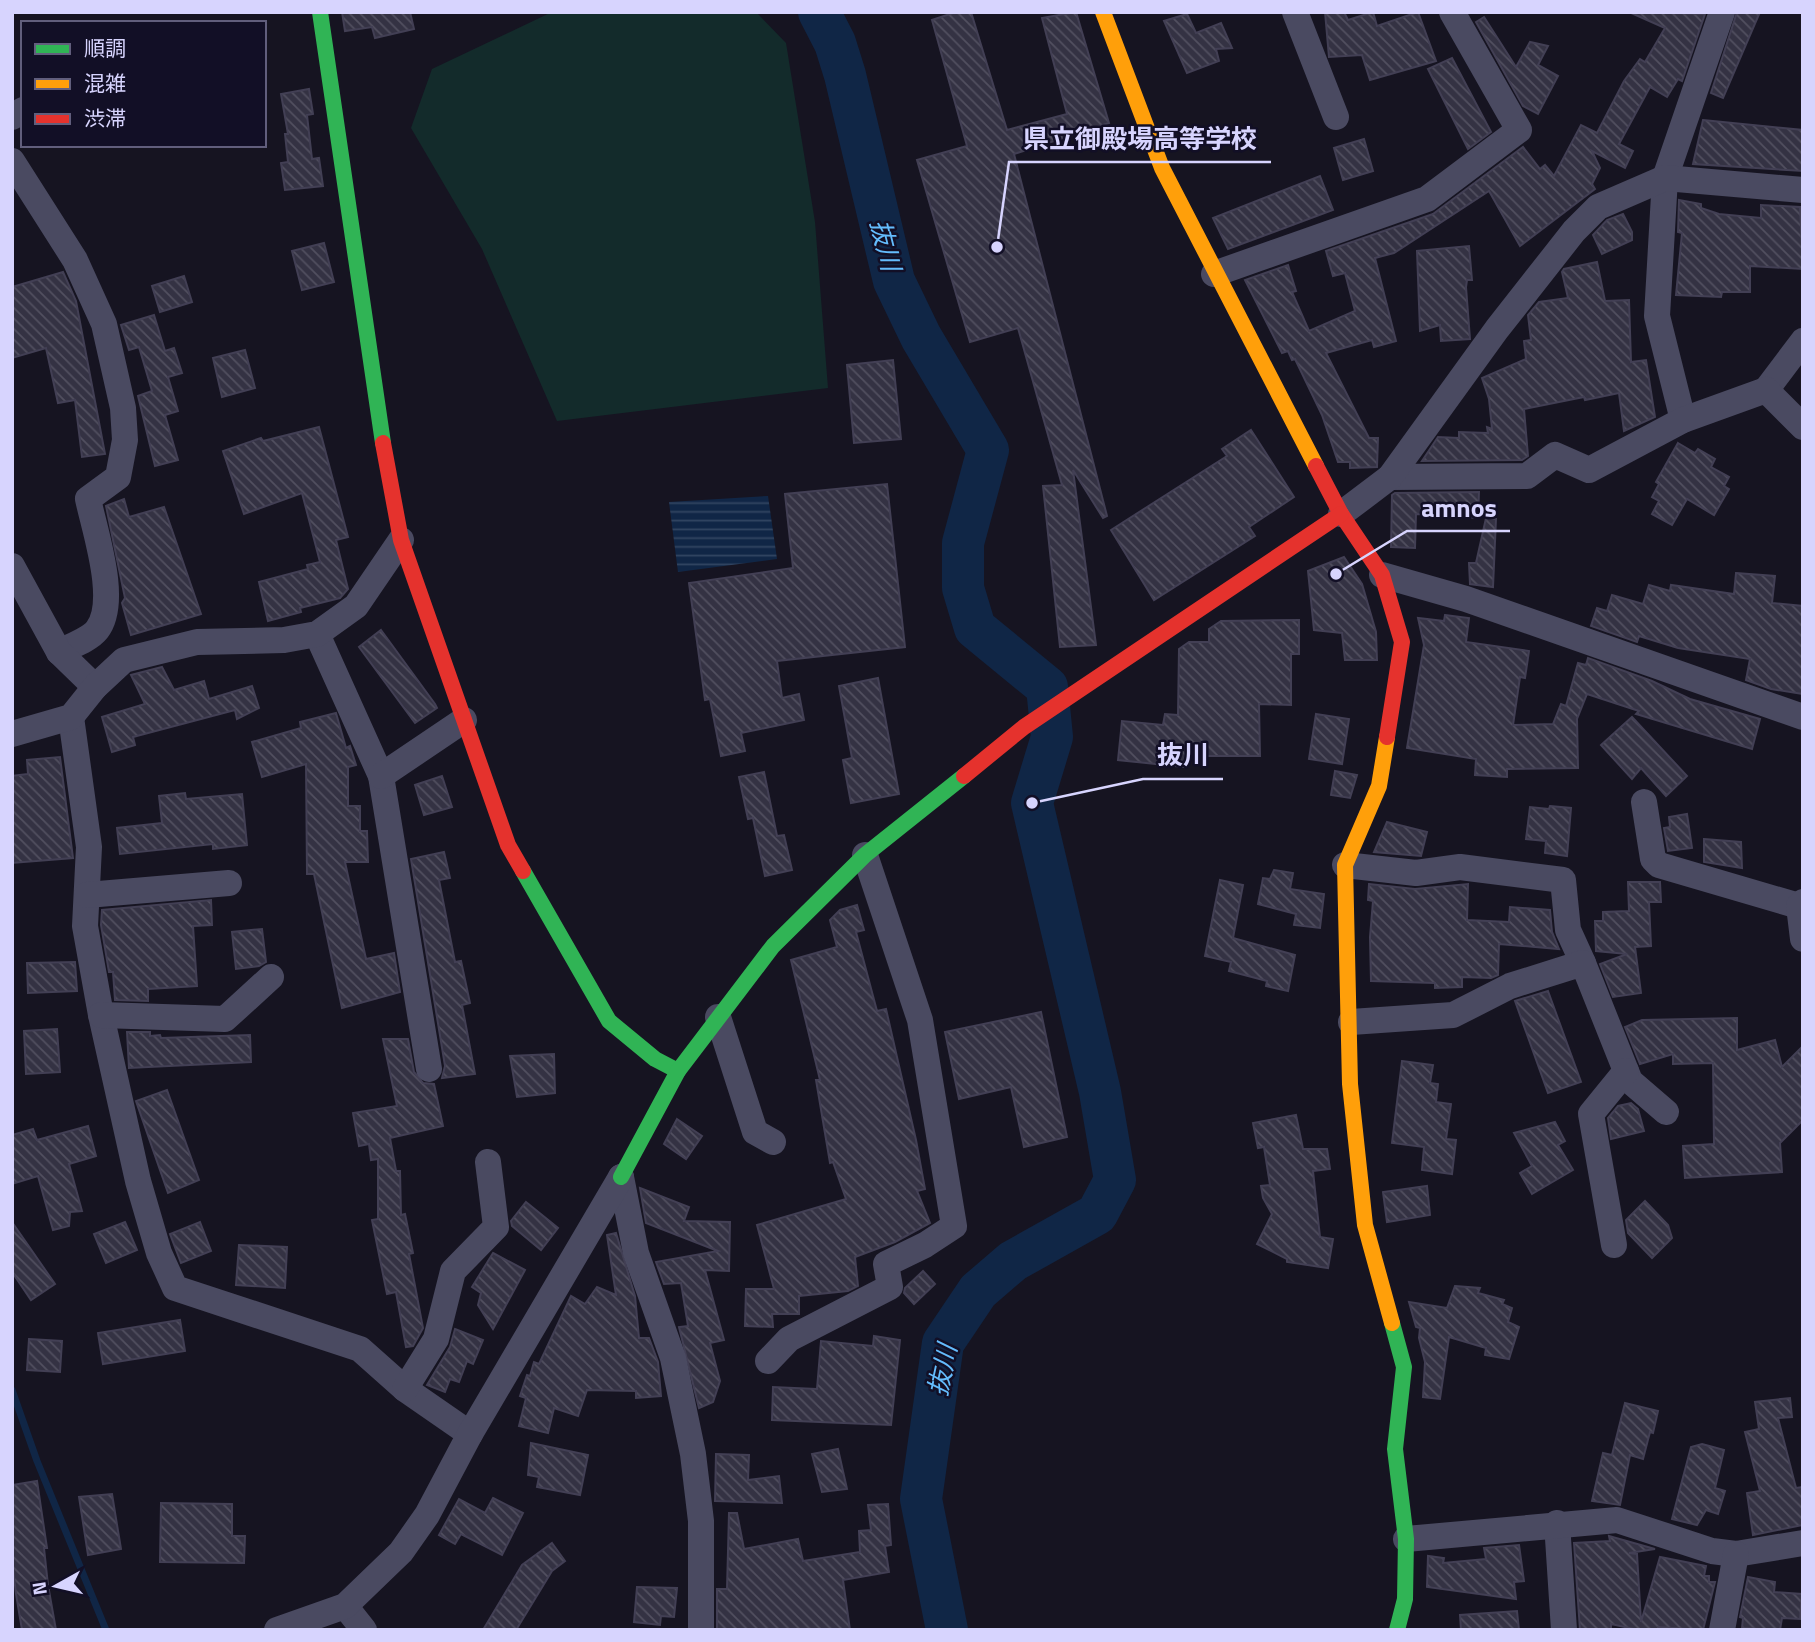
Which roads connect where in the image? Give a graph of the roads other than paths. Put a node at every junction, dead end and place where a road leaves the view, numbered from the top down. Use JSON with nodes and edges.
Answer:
{"nodes":[{"id":1,"x":320,"y":12,"type":"edge"},
{"id":2,"x":1103,"y":12,"type":"edge"},
{"id":3,"x":1294,"y":12,"type":"edge"},
{"id":4,"x":1452,"y":12,"type":"edge"},
{"id":5,"x":1723,"y":12,"type":"edge"},
{"id":6,"x":1336,"y":117,"type":"dead end"},
{"id":7,"x":12,"y":161,"type":"edge"},
{"id":8,"x":1665,"y":178,"type":"junction"},
{"id":9,"x":1803,"y":190,"type":"edge"},
{"id":10,"x":1214,"y":274,"type":"junction"},
{"id":11,"x":1803,"y":341,"type":"edge"},
{"id":12,"x":1766,"y":390,"type":"junction"},
{"id":13,"x":1683,"y":420,"type":"junction"},
{"id":14,"x":1803,"y":427,"type":"edge"},
{"id":15,"x":1390,"y":477,"type":"junction"},
{"id":16,"x":1341,"y":514,"type":"junction"},
{"id":17,"x":401,"y":540,"type":"junction"},
{"id":18,"x":12,"y":566,"type":"edge"},
{"id":19,"x":1382,"y":575,"type":"junction"},
{"id":20,"x":317,"y":634,"type":"junction"},
{"id":21,"x":60,"y":652,"type":"junction"},
{"id":22,"x":95,"y":687,"type":"junction"},
{"id":23,"x":71,"y":717,"type":"junction"},
{"id":24,"x":1803,"y":717,"type":"edge"},
{"id":25,"x":464,"y":720,"type":"junction"},
{"id":26,"x":12,"y":734,"type":"edge"},
{"id":27,"x":381,"y":776,"type":"junction"},
{"id":28,"x":1644,"y":802,"type":"dead end"},
{"id":29,"x":866,"y":855,"type":"junction"},
{"id":30,"x":1345,"y":864,"type":"junction"},
{"id":31,"x":229,"y":883,"type":"dead end"},
{"id":32,"x":87,"y":895,"type":"junction"},
{"id":33,"x":1801,"y":904,"type":"edge"},
{"id":34,"x":1803,"y":939,"type":"edge"},
{"id":35,"x":1583,"y":963,"type":"junction"},
{"id":36,"x":271,"y":977,"type":"dead end"},
{"id":37,"x":101,"y":1015,"type":"junction"},
{"id":38,"x":718,"y":1017,"type":"junction"},
{"id":39,"x":1351,"y":1022,"type":"junction"},
{"id":40,"x":429,"y":1069,"type":"dead end"},
{"id":41,"x":678,"y":1071,"type":"junction"},
{"id":42,"x":1626,"y":1071,"type":"junction"},
{"id":43,"x":1666,"y":1112,"type":"dead end"},
{"id":44,"x":772,"y":1142,"type":"dead end"},
{"id":45,"x":488,"y":1162,"type":"dead end"},
{"id":46,"x":621,"y":1177,"type":"junction"},
{"id":47,"x":1614,"y":1245,"type":"dead end"},
{"id":48,"x":768,"y":1361,"type":"dead end"},
{"id":49,"x":405,"y":1389,"type":"junction"},
{"id":50,"x":470,"y":1434,"type":"junction"},
{"id":51,"x":1557,"y":1523,"type":"junction"},
{"id":52,"x":1406,"y":1539,"type":"junction"},
{"id":53,"x":1803,"y":1543,"type":"edge"},
{"id":54,"x":1736,"y":1554,"type":"junction"},
{"id":55,"x":345,"y":1606,"type":"junction"},
{"id":56,"x":276,"y":1630,"type":"edge"},
{"id":57,"x":364,"y":1630,"type":"edge"},
{"id":58,"x":701,"y":1630,"type":"edge"},
{"id":59,"x":1397,"y":1630,"type":"edge"},
{"id":60,"x":1564,"y":1630,"type":"edge"},
{"id":61,"x":1722,"y":1630,"type":"edge"}],
"edges":[{"from":1,"to":17,"type":"street"},
{"from":2,"to":10,"type":"street"},
{"from":3,"to":6,"type":"street"},
{"from":4,"to":10,"type":"street"},
{"from":5,"to":8,"type":"street"},
{"from":7,"to":21,"type":"street"},
{"from":8,"to":9,"type":"street"},
{"from":8,"to":13,"type":"street"},
{"from":8,"to":15,"type":"street"},
{"from":10,"to":16,"type":"street"},
{"from":11,"to":12,"type":"street"},
{"from":12,"to":13,"type":"street"},
{"from":12,"to":14,"type":"street"},
{"from":13,"to":15,"type":"street"},
{"from":15,"to":16,"type":"street"},
{"from":16,"to":19,"type":"street"},
{"from":16,"to":29,"type":"street"},
{"from":17,"to":20,"type":"street"},
{"from":17,"to":25,"type":"street"},
{"from":18,"to":21,"type":"street"},
{"from":19,"to":24,"type":"street"},
{"from":19,"to":30,"type":"street"},
{"from":20,"to":22,"type":"street"},
{"from":20,"to":27,"type":"street"},
{"from":21,"to":22,"type":"street"},
{"from":22,"to":23,"type":"street"},
{"from":23,"to":26,"type":"street"},
{"from":23,"to":32,"type":"street"},
{"from":25,"to":27,"type":"street"},
{"from":25,"to":41,"type":"street"},
{"from":27,"to":40,"type":"street"},
{"from":28,"to":33,"type":"street"},
{"from":29,"to":38,"type":"street"},
{"from":29,"to":48,"type":"street"},
{"from":30,"to":35,"type":"street"},
{"from":30,"to":39,"type":"street"},
{"from":31,"to":32,"type":"street"},
{"from":32,"to":37,"type":"street"},
{"from":33,"to":34,"type":"street"},
{"from":35,"to":39,"type":"street"},
{"from":35,"to":42,"type":"street"},
{"from":36,"to":37,"type":"street"},
{"from":37,"to":49,"type":"street"},
{"from":38,"to":41,"type":"street"},
{"from":38,"to":44,"type":"street"},
{"from":39,"to":52,"type":"street"},
{"from":41,"to":46,"type":"street"},
{"from":42,"to":43,"type":"street"},
{"from":42,"to":47,"type":"street"},
{"from":45,"to":49,"type":"street"},
{"from":46,"to":50,"type":"street"},
{"from":46,"to":58,"type":"street"},
{"from":49,"to":50,"type":"street"},
{"from":50,"to":55,"type":"street"},
{"from":51,"to":52,"type":"street"},
{"from":51,"to":54,"type":"street"},
{"from":51,"to":60,"type":"street"},
{"from":52,"to":59,"type":"street"},
{"from":53,"to":54,"type":"street"},
{"from":54,"to":61,"type":"street"},
{"from":55,"to":56,"type":"street"},
{"from":55,"to":57,"type":"street"}]}
